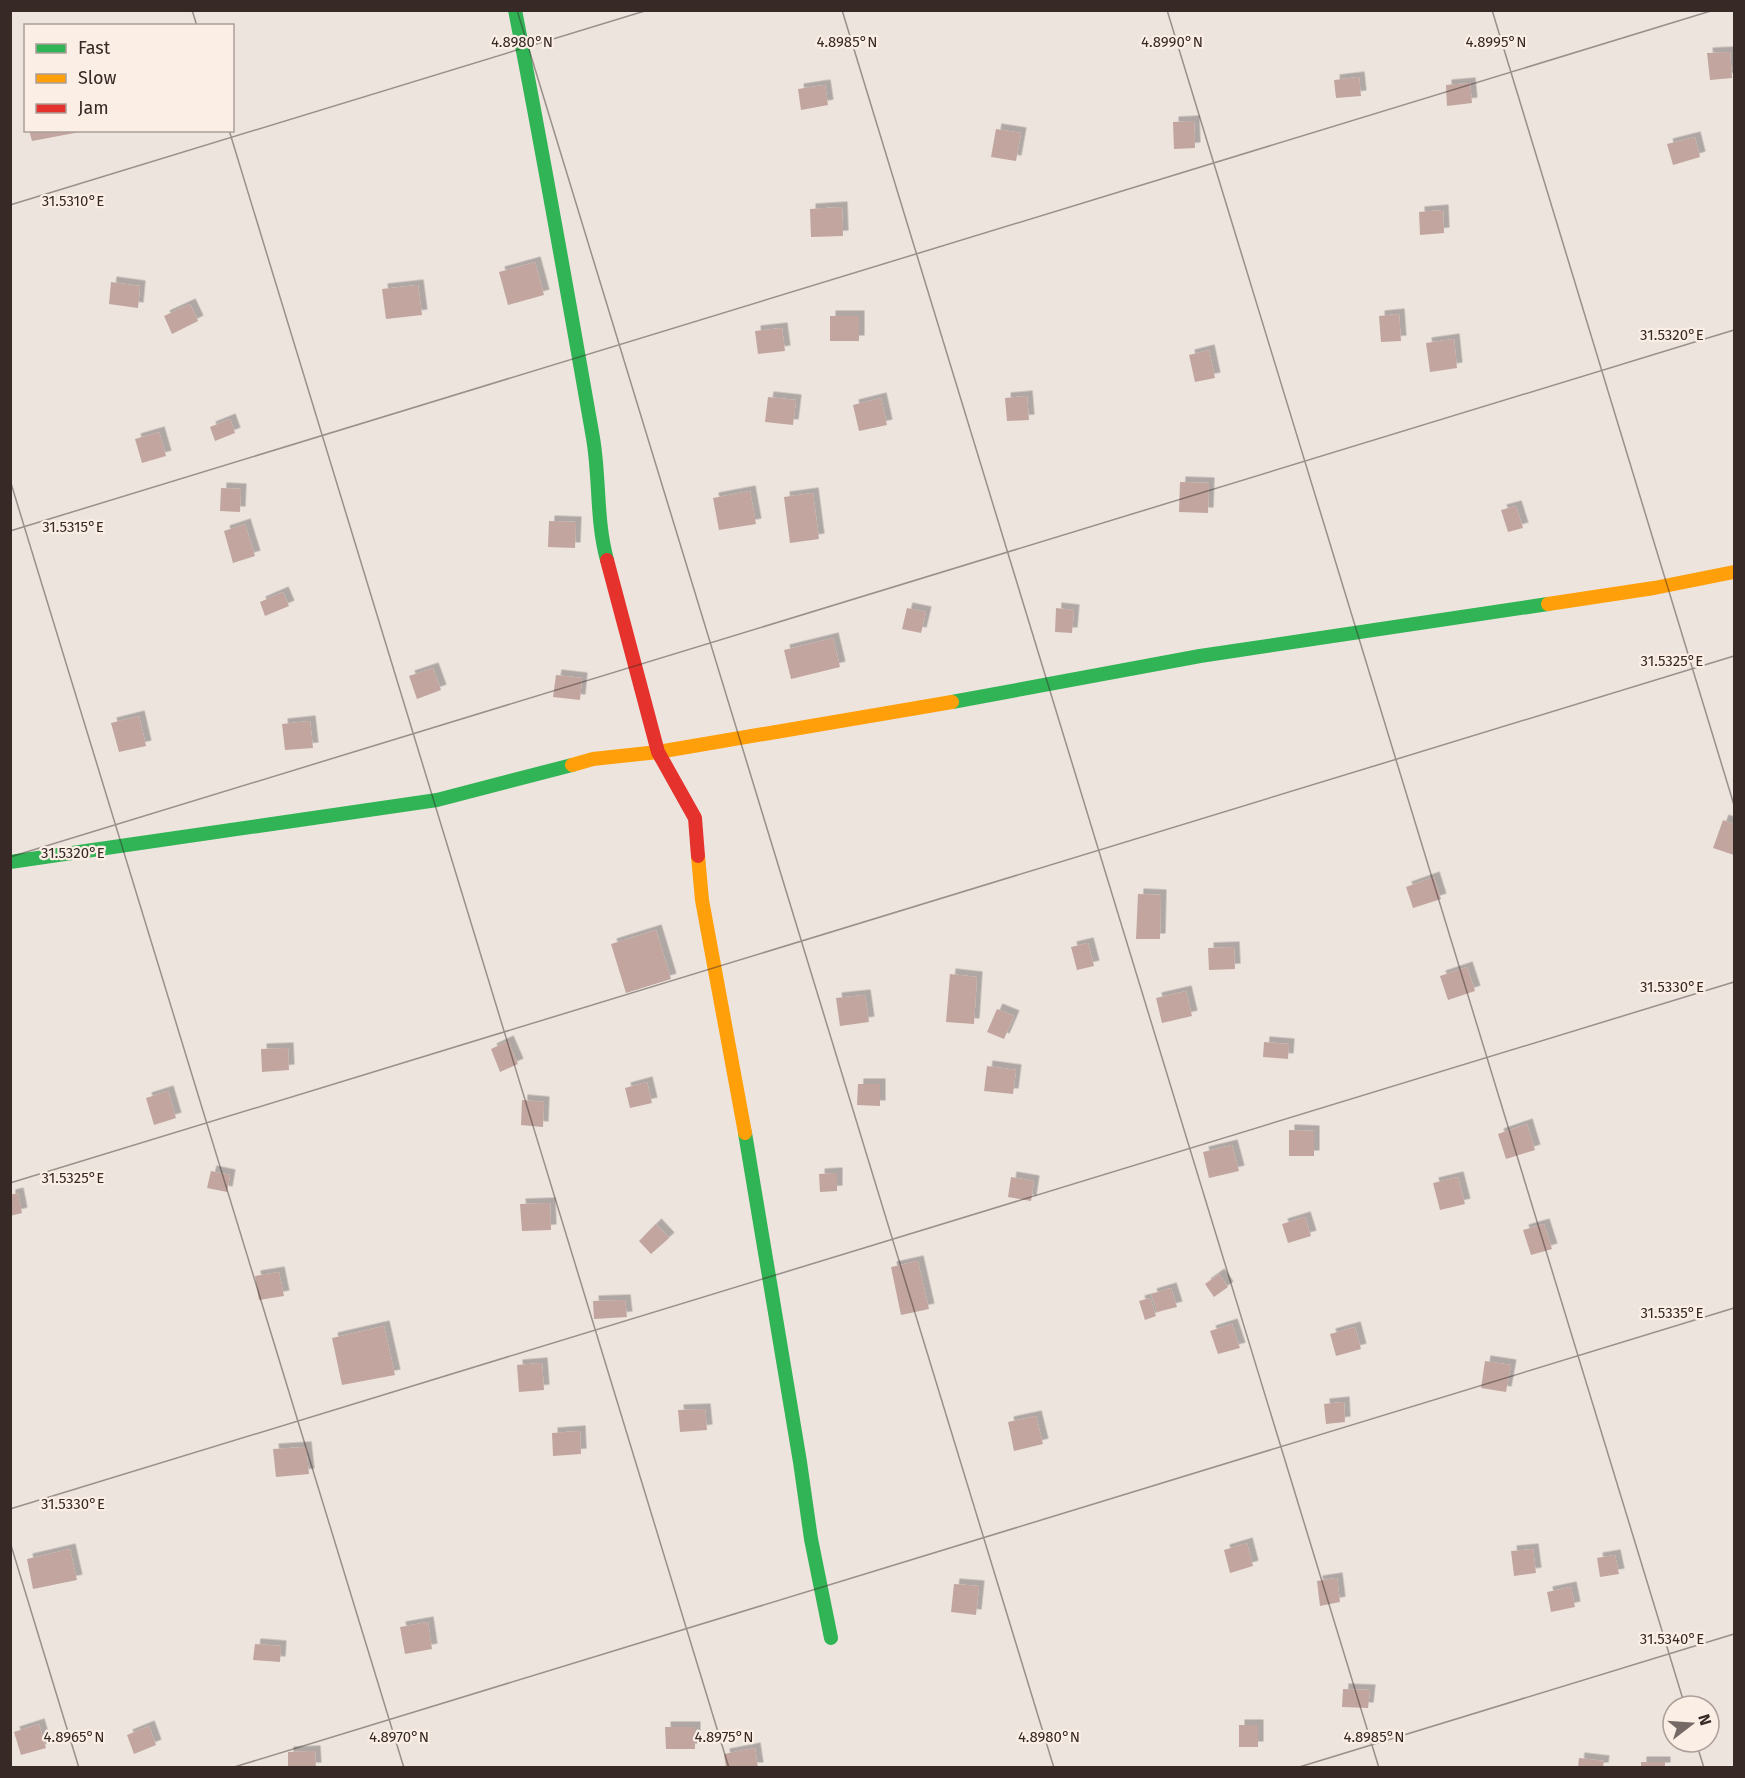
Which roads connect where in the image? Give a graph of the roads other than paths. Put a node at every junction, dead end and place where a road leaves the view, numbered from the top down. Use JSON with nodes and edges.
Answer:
{"nodes":[{"id":1,"x":515,"y":10,"type":"edge"},
{"id":2,"x":1734,"y":572,"type":"edge"},
{"id":3,"x":658,"y":752,"type":"junction"},
{"id":4,"x":10,"y":862,"type":"edge"},
{"id":5,"x":831,"y":1638,"type":"dead end"}],
"edges":[{"from":1,"to":3,"type":"street"},
{"from":2,"to":3,"type":"street"},
{"from":3,"to":4,"type":"street"},
{"from":3,"to":5,"type":"street"}]}
